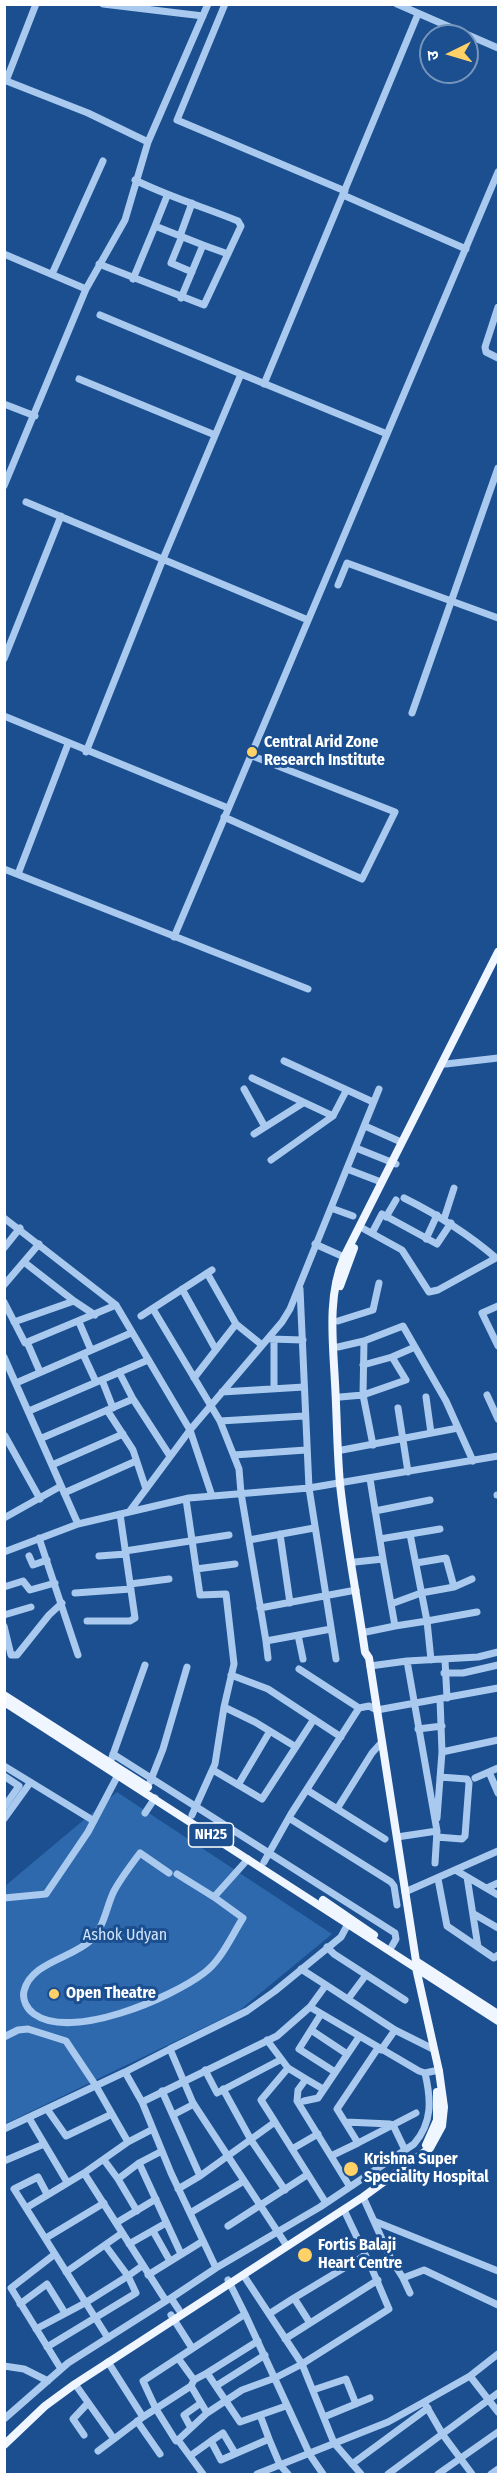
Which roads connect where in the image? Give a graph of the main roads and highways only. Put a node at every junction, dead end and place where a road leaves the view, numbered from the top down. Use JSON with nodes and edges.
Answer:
{"nodes":[{"id":1,"x":498,"y":952,"type":"edge"},
{"id":2,"x":498,"y":960,"type":"edge"},
{"id":3,"x":393,"y":1163,"type":"junction"},
{"id":4,"x":342,"y":1483,"type":"junction"},
{"id":5,"x":369,"y":1662,"type":"junction"},
{"id":6,"x":4,"y":1695,"type":"edge"},
{"id":7,"x":4,"y":1702,"type":"edge"},
{"id":8,"x":350,"y":1922,"type":"junction"},
{"id":9,"x":416,"y":1965,"type":"junction"},
{"id":10,"x":498,"y":2014,"type":"edge"},
{"id":11,"x":498,"y":2020,"type":"edge"},
{"id":12,"x":433,"y":2071,"type":"junction"},
{"id":13,"x":229,"y":2282,"type":"junction"},
{"id":14,"x":173,"y":2318,"type":"junction"},
{"id":15,"x":4,"y":2437,"type":"edge"},
{"id":16,"x":4,"y":2445,"type":"edge"}],
"edges":[{"from":1,"to":3,"type":"main road"},
{"from":2,"to":3,"type":"main road"},
{"from":3,"to":4,"type":"main road"},
{"from":3,"to":4,"type":"main road"},
{"from":4,"to":5,"type":"main road"},
{"from":4,"to":5,"type":"main road"},
{"from":5,"to":9,"type":"main road"},
{"from":6,"to":8,"type":"main road","number":"NH25"},
{"from":7,"to":8,"type":"main road","number":"NH25"},
{"from":8,"to":9,"type":"main road","number":"NH25"},
{"from":8,"to":9,"type":"main road","number":"NH25"},
{"from":9,"to":10,"type":"main road","number":"NH25"},
{"from":9,"to":11,"type":"main road","number":"NH25"},
{"from":9,"to":12,"type":"main road"},
{"from":12,"to":13,"type":"main road"},
{"from":12,"to":13,"type":"main road"},
{"from":13,"to":14,"type":"main road"},
{"from":13,"to":14,"type":"main road"},
{"from":14,"to":15,"type":"main road"},
{"from":14,"to":16,"type":"main road"}]}
